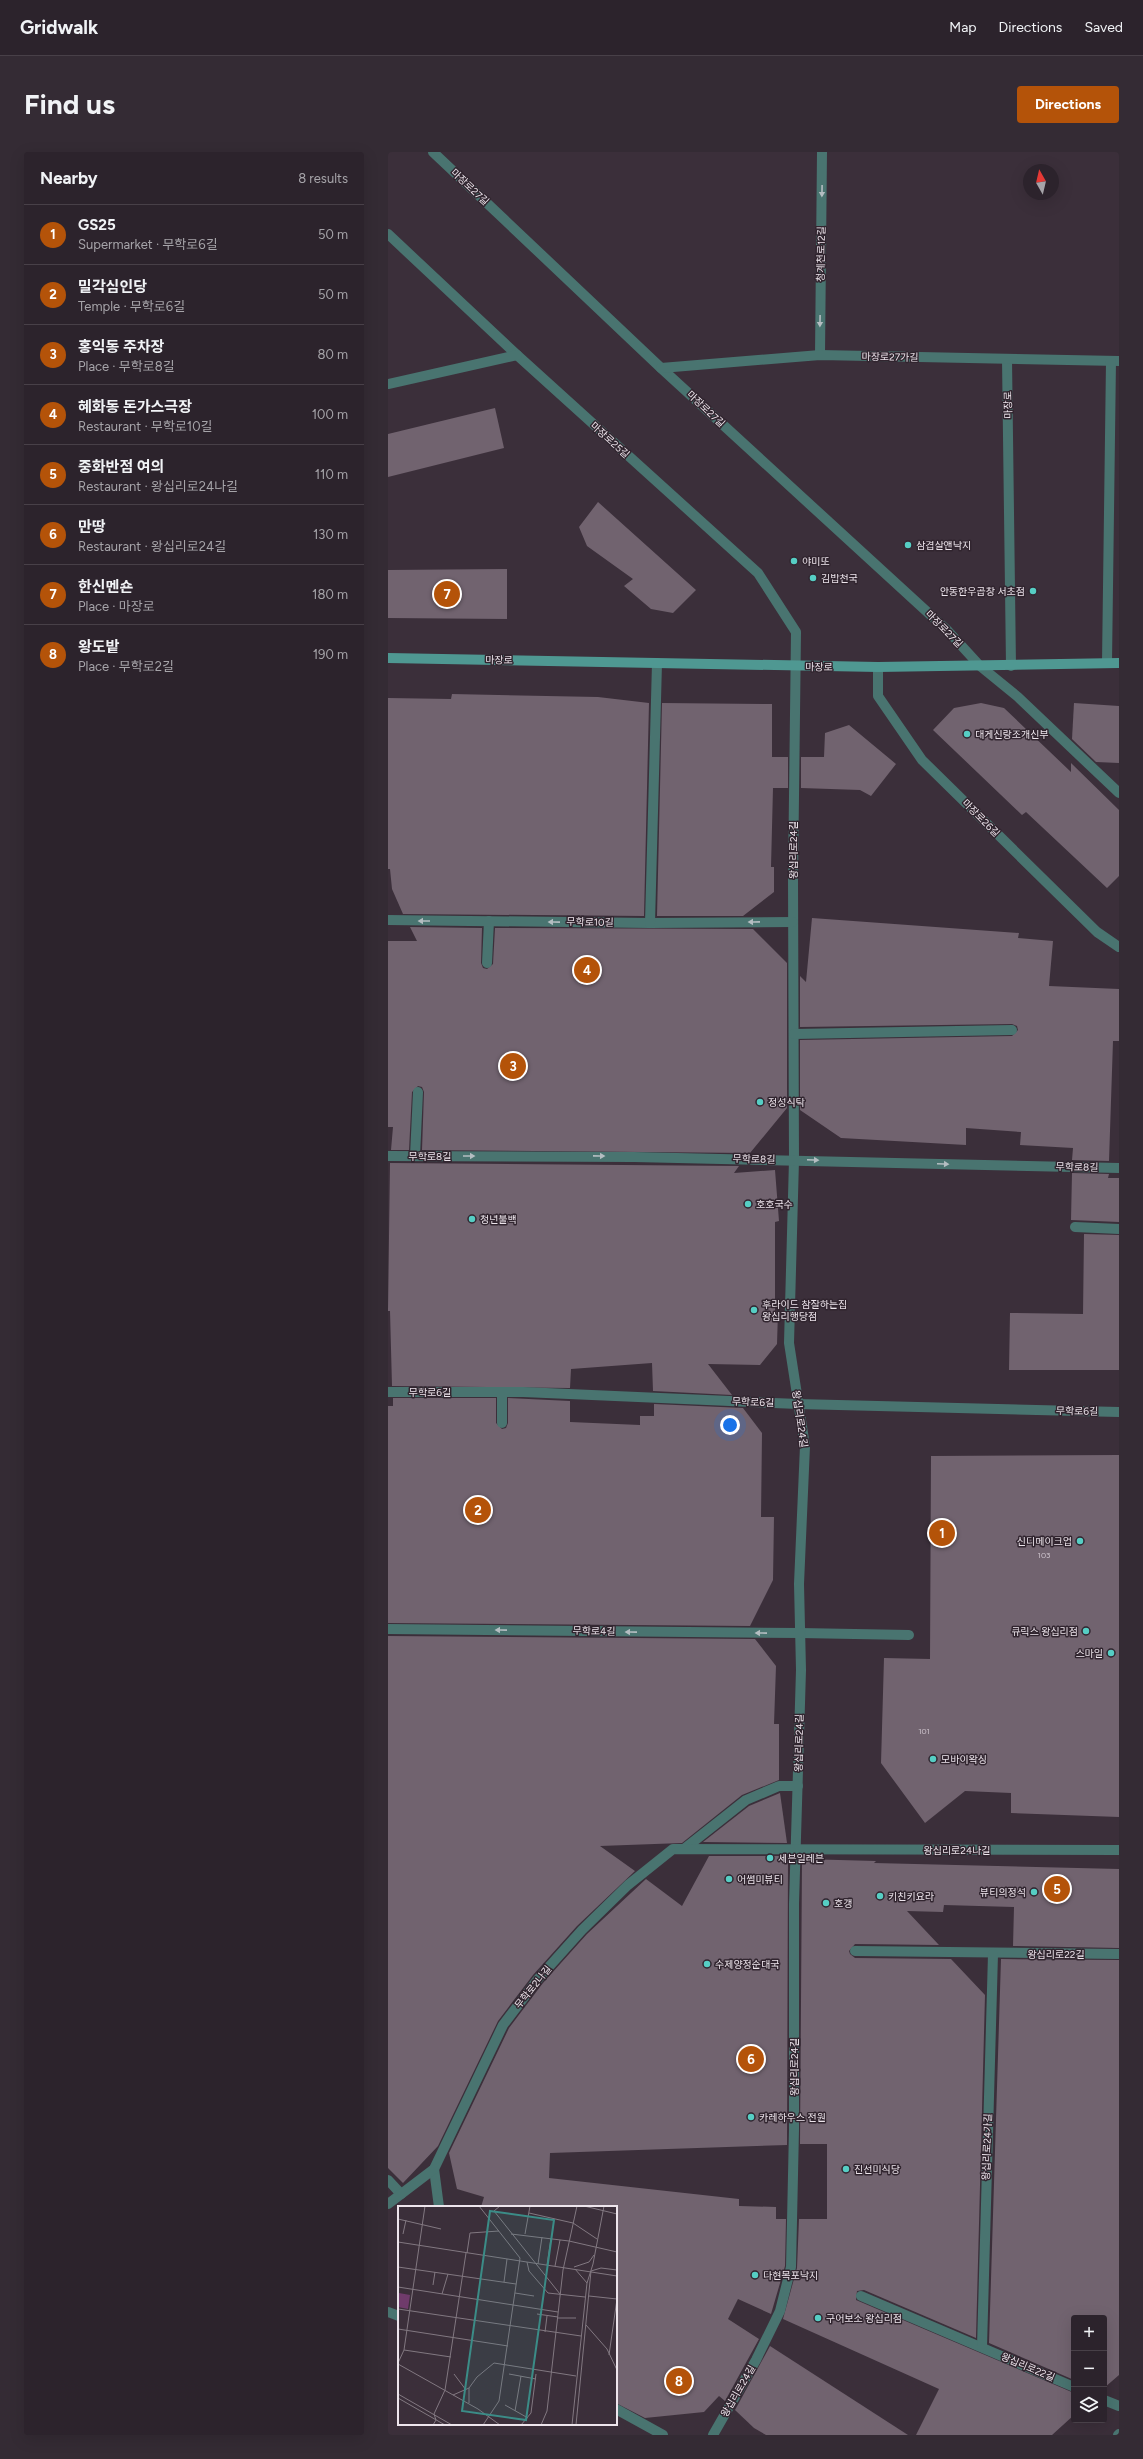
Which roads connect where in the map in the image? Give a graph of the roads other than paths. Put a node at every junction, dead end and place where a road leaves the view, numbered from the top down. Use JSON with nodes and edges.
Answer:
{"nodes":[{"id":1,"x":432,"y":152,"type":"edge"},
{"id":2,"x":822,"y":152,"type":"edge"},
{"id":3,"x":388,"y":234,"type":"edge"},
{"id":4,"x":517,"y":355,"type":"junction"},
{"id":5,"x":820,"y":355,"type":"junction"},
{"id":6,"x":1007,"y":359,"type":"junction"},
{"id":7,"x":1115,"y":361,"type":"edge"},
{"id":8,"x":661,"y":368,"type":"junction"},
{"id":9,"x":388,"y":384,"type":"edge"},
{"id":10,"x":388,"y":658,"type":"edge"},
{"id":11,"x":657,"y":663,"type":"junction"},
{"id":12,"x":1107,"y":663,"type":"junction"},
{"id":13,"x":1119,"y":663,"type":"edge"},
{"id":14,"x":795,"y":666,"type":"junction"},
{"id":15,"x":980,"y":666,"type":"junction"},
{"id":16,"x":1011,"y":666,"type":"junction"},
{"id":17,"x":878,"y":667,"type":"junction"},
{"id":18,"x":1119,"y":793,"type":"edge"},
{"id":19,"x":388,"y":920,"type":"edge"},
{"id":20,"x":489,"y":922,"type":"junction"},
{"id":21,"x":793,"y":922,"type":"junction"},
{"id":22,"x":650,"y":923,"type":"junction"},
{"id":23,"x":1119,"y":947,"type":"edge"},
{"id":24,"x":487,"y":963,"type":"dead end"},
{"id":25,"x":1012,"y":1030,"type":"dead end"},
{"id":26,"x":794,"y":1034,"type":"junction"},
{"id":27,"x":418,"y":1092,"type":"dead end"},
{"id":28,"x":388,"y":1156,"type":"edge"},
{"id":29,"x":415,"y":1156,"type":"junction"},
{"id":30,"x":794,"y":1160,"type":"junction"},
{"id":31,"x":1119,"y":1168,"type":"edge"},
{"id":32,"x":1075,"y":1227,"type":"dead end"},
{"id":33,"x":1119,"y":1229,"type":"edge"},
{"id":34,"x":388,"y":1392,"type":"edge"},
{"id":35,"x":502,"y":1392,"type":"junction"},
{"id":36,"x":798,"y":1404,"type":"junction"},
{"id":37,"x":1119,"y":1412,"type":"edge"},
{"id":38,"x":502,"y":1423,"type":"dead end"},
{"id":39,"x":388,"y":1629,"type":"edge"},
{"id":40,"x":800,"y":1634,"type":"junction"},
{"id":41,"x":909,"y":1635,"type":"dead end"},
{"id":42,"x":798,"y":1786,"type":"junction"},
{"id":43,"x":684,"y":1849,"type":"junction"},
{"id":44,"x":796,"y":1850,"type":"junction"},
{"id":45,"x":1119,"y":1850,"type":"edge"},
{"id":46,"x":855,"y":1951,"type":"dead end"},
{"id":47,"x":993,"y":1954,"type":"junction"},
{"id":48,"x":1119,"y":1954,"type":"edge"},
{"id":49,"x":434,"y":2169,"type":"junction"},
{"id":50,"x":388,"y":2180,"type":"edge"},
{"id":51,"x":401,"y":2194,"type":"junction"},
{"id":52,"x":388,"y":2204,"type":"edge"},
{"id":53,"x":439,"y":2206,"type":"edge"},
{"id":54,"x":861,"y":2296,"type":"dead end"},
{"id":55,"x":388,"y":2312,"type":"edge"},
{"id":56,"x":398,"y":2316,"type":"edge"},
{"id":57,"x":982,"y":2347,"type":"junction"},
{"id":58,"x":1071,"y":2386,"type":"edge"},
{"id":59,"x":1107,"y":2401,"type":"edge"},
{"id":60,"x":1119,"y":2406,"type":"edge"},
{"id":61,"x":617,"y":2410,"type":"edge"},
{"id":62,"x":663,"y":2435,"type":"edge"},
{"id":63,"x":713,"y":2435,"type":"edge"}],
"edges":[{"from":1,"to":8,"type":"street","name":"마장로27길"},
{"from":2,"to":5,"type":"street","name":"청계천로12길","one_way":true},
{"from":3,"to":4,"type":"street","name":"마장로25길"},
{"from":4,"to":9,"type":"street"},
{"from":4,"to":14,"type":"street","name":"마장로25길"},
{"from":5,"to":6,"type":"street","name":"마장로27가길"},
{"from":5,"to":8,"type":"street","name":"마장로27가길"},
{"from":6,"to":7,"type":"street","name":"마장로27가길"},
{"from":6,"to":16,"type":"street","name":"마장로"},
{"from":7,"to":12,"type":"street"},
{"from":8,"to":15,"type":"street","name":"마장로27길"},
{"from":10,"to":11,"type":"main road","name":"마장로"},
{"from":11,"to":14,"type":"main road","name":"마장로"},
{"from":11,"to":22,"type":"street"},
{"from":12,"to":13,"type":"main road","name":"마장로"},
{"from":12,"to":16,"type":"main road","name":"마장로"},
{"from":14,"to":17,"type":"main road","name":"마장로"},
{"from":14,"to":21,"type":"street","name":"왕십리로24길"},
{"from":15,"to":16,"type":"main road","name":"마장로"},
{"from":15,"to":17,"type":"main road","name":"마장로"},
{"from":15,"to":18,"type":"street"},
{"from":17,"to":23,"type":"street","name":"마장로26길"},
{"from":20,"to":19,"type":"street","name":"무학로10길","one_way":true},
{"from":22,"to":20,"type":"street","name":"무학로10길","one_way":true},
{"from":20,"to":24,"type":"street"},
{"from":21,"to":22,"type":"street","name":"무학로10길","one_way":true},
{"from":21,"to":26,"type":"street","name":"왕십리로24길"},
{"from":25,"to":26,"type":"street"},
{"from":26,"to":30,"type":"street","name":"왕십리로24길"},
{"from":27,"to":29,"type":"street"},
{"from":28,"to":29,"type":"street","name":"무학로8길"},
{"from":29,"to":30,"type":"street","name":"무학로8길","one_way":true},
{"from":30,"to":31,"type":"street","name":"무학로8길","one_way":true},
{"from":30,"to":36,"type":"street","name":"왕십리로24길"},
{"from":32,"to":33,"type":"street"},
{"from":34,"to":35,"type":"street","name":"무학로6길"},
{"from":35,"to":36,"type":"street","name":"무학로6길"},
{"from":35,"to":38,"type":"street"},
{"from":36,"to":37,"type":"street","name":"무학로6길"},
{"from":36,"to":40,"type":"street","name":"왕십리로24길"},
{"from":40,"to":39,"type":"street","name":"무학로4길","one_way":true},
{"from":40,"to":41,"type":"street","name":"무학로4길"},
{"from":40,"to":42,"type":"street","name":"왕십리로24길"},
{"from":42,"to":43,"type":"street","name":"무학로2나길"},
{"from":42,"to":44,"type":"street","name":"왕십리로24길"},
{"from":43,"to":44,"type":"street","name":"무학로2나길"},
{"from":43,"to":49,"type":"street","name":"무학로2나길"},
{"from":44,"to":45,"type":"street","name":"왕십리로24나길"},
{"from":44,"to":63,"type":"street","name":"왕십리로24길"},
{"from":46,"to":47,"type":"street"},
{"from":47,"to":48,"type":"street","name":"왕십리로22길"},
{"from":47,"to":57,"type":"street","name":"왕십리로24가길"},
{"from":49,"to":51,"type":"street","name":"무학로2나길"},
{"from":49,"to":53,"type":"street"},
{"from":50,"to":51,"type":"street"},
{"from":51,"to":52,"type":"street","name":"무학로2나길"},
{"from":54,"to":57,"type":"street"},
{"from":55,"to":56,"type":"street"},
{"from":57,"to":58,"type":"street","name":"왕십리로22길"},
{"from":59,"to":60,"type":"street"},
{"from":61,"to":62,"type":"street"}]}
